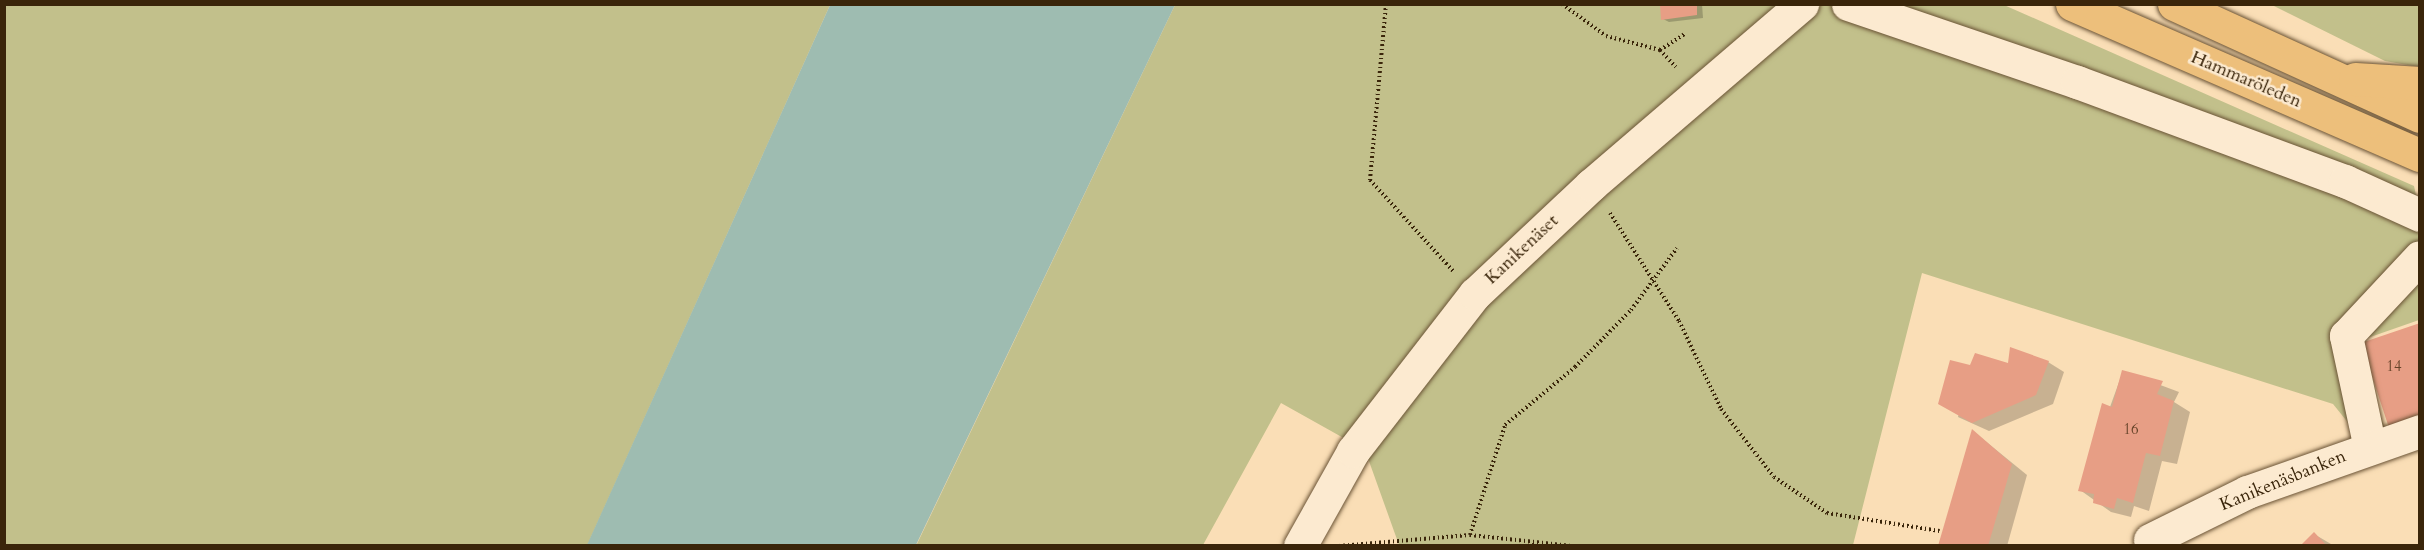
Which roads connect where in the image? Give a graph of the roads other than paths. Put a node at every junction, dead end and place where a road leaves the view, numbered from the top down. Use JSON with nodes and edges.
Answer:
{"nodes":[{"id":1,"x":1802,"y":4,"type":"edge"},
{"id":2,"x":1848,"y":4,"type":"edge"},
{"id":3,"x":2072,"y":4,"type":"edge"},
{"id":4,"x":2174,"y":4,"type":"edge"},
{"id":5,"x":2338,"y":78,"type":"junction"},
{"id":6,"x":2420,"y":83,"type":"edge"},
{"id":7,"x":2420,"y":116,"type":"edge"},
{"id":8,"x":2420,"y":155,"type":"edge"},
{"id":9,"x":2420,"y":215,"type":"edge"},
{"id":10,"x":2420,"y":257,"type":"edge"},
{"id":11,"x":2420,"y":431,"type":"edge"},
{"id":12,"x":2370,"y":448,"type":"junction"},
{"id":13,"x":2150,"y":540,"type":"dead end"},
{"id":14,"x":1300,"y":546,"type":"edge"}],
"edges":[{"from":1,"to":14,"type":"street","name":"Kanikenäset"},
{"from":2,"to":9,"type":"street"},
{"from":3,"to":8,"type":"main road","name":"Hammaröleden"},
{"from":4,"to":5,"type":"main road"},
{"from":5,"to":6,"type":"main road"},
{"from":5,"to":7,"type":"main road"},
{"from":10,"to":12,"type":"street"},
{"from":11,"to":12,"type":"street","name":"Kanikenäsbanken"},
{"from":12,"to":13,"type":"street","name":"Kanikenäsbanken"}]}
